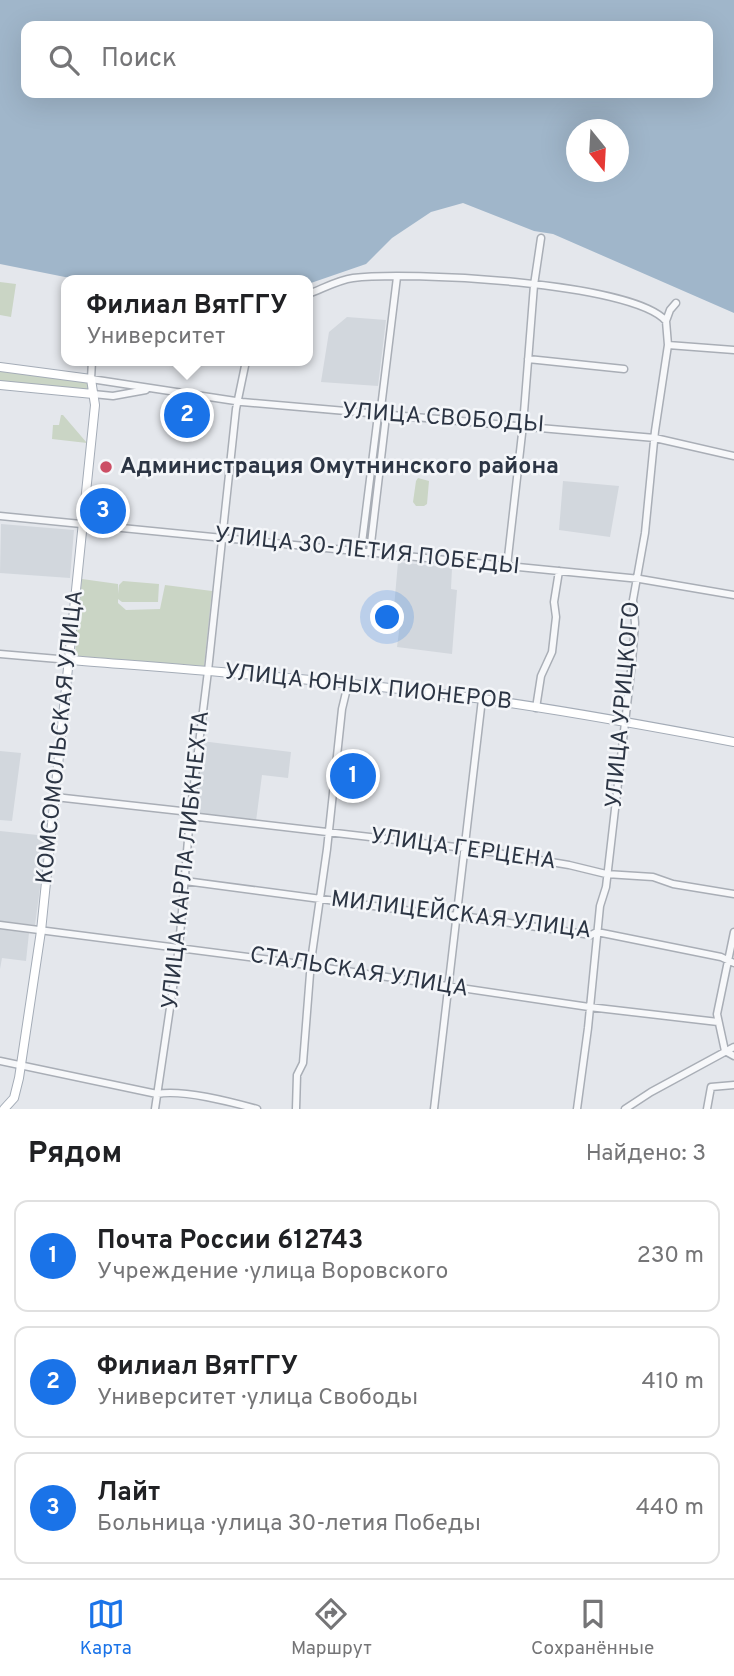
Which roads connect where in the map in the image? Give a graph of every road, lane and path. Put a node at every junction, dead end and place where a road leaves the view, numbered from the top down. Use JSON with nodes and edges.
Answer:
{"nodes":[{"id":1,"x":541,"y":237,"type":"dead end"},
{"id":2,"x":397,"y":277,"type":"junction"},
{"id":3,"x":534,"y":285,"type":"junction"},
{"id":4,"x":313,"y":292,"type":"edge"},
{"id":5,"x":676,"y":303,"type":"dead end"},
{"id":6,"x":666,"y":321,"type":"junction"},
{"id":7,"x":668,"y":345,"type":"junction"},
{"id":8,"x":734,"y":350,"type":"edge"},
{"id":9,"x":528,"y":359,"type":"junction"},
{"id":10,"x":92,"y":366,"type":"edge"},
{"id":11,"x":245,"y":366,"type":"edge"},
{"id":12,"x":0,"y":367,"type":"edge"},
{"id":13,"x":624,"y":369,"type":"dead end"},
{"id":14,"x":91,"y":379,"type":"junction"},
{"id":15,"x":0,"y":385,"type":"edge"},
{"id":16,"x":152,"y":388,"type":"junction"},
{"id":17,"x":93,"y":394,"type":"junction"},
{"id":18,"x":237,"y":402,"type":"junction"},
{"id":19,"x":382,"y":416,"type":"junction"},
{"id":20,"x":523,"y":425,"type":"junction"},
{"id":21,"x":654,"y":438,"type":"junction"},
{"id":22,"x":734,"y":456,"type":"edge"},
{"id":23,"x":0,"y":516,"type":"edge"},
{"id":24,"x":83,"y":524,"type":"junction"},
{"id":25,"x":221,"y":538,"type":"junction"},
{"id":26,"x":361,"y":551,"type":"junction"},
{"id":27,"x":370,"y":552,"type":"junction"},
{"id":28,"x":508,"y":566,"type":"junction"},
{"id":29,"x":559,"y":571,"type":"junction"},
{"id":30,"x":638,"y":578,"type":"junction"},
{"id":31,"x":734,"y":595,"type":"edge"},
{"id":32,"x":0,"y":654,"type":"edge"},
{"id":33,"x":70,"y":660,"type":"junction"},
{"id":34,"x":208,"y":671,"type":"junction"},
{"id":35,"x":348,"y":684,"type":"junction"},
{"id":36,"x":482,"y":699,"type":"junction"},
{"id":37,"x":536,"y":708,"type":"junction"},
{"id":38,"x":624,"y":721,"type":"junction"},
{"id":39,"x":734,"y":742,"type":"edge"},
{"id":40,"x":55,"y":797,"type":"junction"},
{"id":41,"x":190,"y":814,"type":"junction"},
{"id":42,"x":329,"y":831,"type":"junction"},
{"id":43,"x":463,"y":848,"type":"junction"},
{"id":44,"x":606,"y":874,"type":"junction"},
{"id":45,"x":185,"y":881,"type":"junction"},
{"id":46,"x":734,"y":894,"type":"edge"},
{"id":47,"x":320,"y":898,"type":"junction"},
{"id":48,"x":456,"y":915,"type":"junction"},
{"id":49,"x":0,"y":925,"type":"edge"},
{"id":50,"x":41,"y":931,"type":"junction"},
{"id":51,"x":597,"y":932,"type":"junction"},
{"id":52,"x":734,"y":932,"type":"edge"},
{"id":53,"x":179,"y":947,"type":"junction"},
{"id":54,"x":731,"y":962,"type":"edge"},
{"id":55,"x":311,"y":965,"type":"junction"},
{"id":56,"x":449,"y":988,"type":"junction"},
{"id":57,"x":589,"y":1007,"type":"junction"},
{"id":58,"x":718,"y":1022,"type":"junction"},
{"id":59,"x":734,"y":1047,"type":"edge"},
{"id":60,"x":725,"y":1051,"type":"junction"},
{"id":61,"x":734,"y":1056,"type":"edge"},
{"id":62,"x":0,"y":1060,"type":"edge"},
{"id":63,"x":21,"y":1066,"type":"junction"},
{"id":64,"x":734,"y":1085,"type":"edge"},
{"id":65,"x":157,"y":1094,"type":"junction"},
{"id":66,"x":4,"y":1109,"type":"edge"},
{"id":67,"x":155,"y":1109,"type":"edge"},
{"id":68,"x":257,"y":1109,"type":"edge"},
{"id":69,"x":296,"y":1109,"type":"edge"},
{"id":70,"x":434,"y":1109,"type":"edge"},
{"id":71,"x":577,"y":1109,"type":"edge"},
{"id":72,"x":625,"y":1109,"type":"edge"},
{"id":73,"x":707,"y":1109,"type":"edge"}],
"edges":[{"from":1,"to":3,"type":"street"},
{"from":2,"to":3,"type":"street"},
{"from":2,"to":4,"type":"street"},
{"from":2,"to":19,"type":"street"},
{"from":3,"to":6,"type":"street"},
{"from":3,"to":9,"type":"street"},
{"from":5,"to":6,"type":"street"},
{"from":6,"to":7,"type":"street","name":"УЛИЦА УРИЦКОГО"},
{"from":7,"to":8,"type":"street"},
{"from":7,"to":21,"type":"street","name":"УЛИЦА УРИЦКОГО"},
{"from":9,"to":13,"type":"street"},
{"from":9,"to":20,"type":"street"},
{"from":10,"to":14,"type":"street","name":"КОМСОМОЛЬСКАЯ УЛИЦА"},
{"from":11,"to":18,"type":"street","name":"УЛИЦА КАРЛА ЛИБКНЕХТА"},
{"from":12,"to":14,"type":"main road","name":"УЛИЦА СВОБОДЫ"},
{"from":14,"to":16,"type":"street","name":"УЛИЦА СВОБОДЫ"},
{"from":14,"to":17,"type":"main road","name":"КОМСОМОЛЬСКАЯ УЛИЦА"},
{"from":15,"to":17,"type":"main road","name":"УЛИЦА СВОБОДЫ"},
{"from":16,"to":17,"type":"street","name":"УЛИЦА СВОБОДЫ"},
{"from":16,"to":18,"type":"street","name":"УЛИЦА СВОБОДЫ"},
{"from":17,"to":24,"type":"main road","name":"КОМСОМОЛЬСКАЯ УЛИЦА"},
{"from":18,"to":19,"type":"street","name":"УЛИЦА СВОБОДЫ"},
{"from":18,"to":25,"type":"street","name":"УЛИЦА КАРЛА ЛИБКНЕХТА"},
{"from":19,"to":20,"type":"street","name":"УЛИЦА СВОБОДЫ"},
{"from":19,"to":26,"type":"street"},
{"from":19,"to":27,"type":"street"},
{"from":20,"to":21,"type":"street","name":"УЛИЦА СВОБОДЫ"},
{"from":20,"to":28,"type":"street"},
{"from":21,"to":22,"type":"street","name":"УЛИЦА СВОБОДЫ"},
{"from":21,"to":30,"type":"street","name":"УЛИЦА УРИЦКОГО"},
{"from":23,"to":24,"type":"street","name":"УЛИЦА 30-ЛЕТИЯ ПОБЕДЫ"},
{"from":24,"to":25,"type":"street","name":"УЛИЦА 30-ЛЕТИЯ ПОБЕДЫ"},
{"from":24,"to":33,"type":"main road","name":"КОМСОМОЛЬСКАЯ УЛИЦА"},
{"from":25,"to":26,"type":"street","name":"УЛИЦА 30-ЛЕТИЯ ПОБЕДЫ"},
{"from":25,"to":34,"type":"street","name":"УЛИЦА КАРЛА ЛИБКНЕХТА"},
{"from":26,"to":27,"type":"street","name":"УЛИЦА 30-ЛЕТИЯ ПОБЕДЫ"},
{"from":27,"to":28,"type":"street","name":"УЛИЦА 30-ЛЕТИЯ ПОБЕДЫ"},
{"from":28,"to":29,"type":"street","name":"УЛИЦА 30-ЛЕТИЯ ПОБЕДЫ"},
{"from":29,"to":30,"type":"street","name":"УЛИЦА 30-ЛЕТИЯ ПОБЕДЫ"},
{"from":29,"to":37,"type":"street"},
{"from":30,"to":31,"type":"street","name":"УЛИЦА 30-ЛЕТИЯ ПОБЕДЫ"},
{"from":30,"to":38,"type":"street","name":"УЛИЦА УРИЦКОГО"},
{"from":32,"to":33,"type":"street","name":"УЛИЦА ЮНЫХ ПИОНЕРОВ"},
{"from":33,"to":34,"type":"main road","name":"УЛИЦА ЮНЫХ ПИОНЕРОВ"},
{"from":33,"to":40,"type":"main road","name":"КОМСОМОЛЬСКАЯ УЛИЦА"},
{"from":34,"to":35,"type":"main road","name":"УЛИЦА ЮНЫХ ПИОНЕРОВ"},
{"from":34,"to":41,"type":"street","name":"УЛИЦА КАРЛА ЛИБКНЕХТА"},
{"from":35,"to":36,"type":"main road","name":"УЛИЦА ЮНЫХ ПИОНЕРОВ"},
{"from":35,"to":42,"type":"street"},
{"from":36,"to":37,"type":"main road","name":"УЛИЦА ЮНЫХ ПИОНЕРОВ"},
{"from":36,"to":43,"type":"street"},
{"from":37,"to":38,"type":"main road","name":"УЛИЦА ЮНЫХ ПИОНЕРОВ"},
{"from":38,"to":39,"type":"main road","name":"УЛИЦА ЮНЫХ ПИОНЕРОВ"},
{"from":38,"to":44,"type":"street","name":"УЛИЦА УРИЦКОГО"},
{"from":40,"to":41,"type":"street","name":"УЛИЦА ГЕРЦЕНА"},
{"from":40,"to":50,"type":"main road","name":"КОМСОМОЛЬСКАЯ УЛИЦА"},
{"from":41,"to":42,"type":"street","name":"УЛИЦА ГЕРЦЕНА"},
{"from":41,"to":45,"type":"street","name":"УЛИЦА КАРЛА ЛИБКНЕХТА"},
{"from":42,"to":43,"type":"street","name":"УЛИЦА ГЕРЦЕНА"},
{"from":42,"to":47,"type":"street"},
{"from":43,"to":44,"type":"street","name":"УЛИЦА ГЕРЦЕНА"},
{"from":43,"to":48,"type":"street"},
{"from":44,"to":46,"type":"street","name":"УЛИЦА ГЕРЦЕНА"},
{"from":44,"to":51,"type":"street","name":"УЛИЦА УРИЦКОГО"},
{"from":45,"to":47,"type":"street","name":"МИЛИЦЕЙСКАЯ УЛИЦА"},
{"from":45,"to":53,"type":"street","name":"УЛИЦА КАРЛА ЛИБКНЕХТА"},
{"from":47,"to":48,"type":"street","name":"МИЛИЦЕЙСКАЯ УЛИЦА"},
{"from":47,"to":55,"type":"street"},
{"from":48,"to":51,"type":"street","name":"МИЛИЦЕЙСКАЯ УЛИЦА"},
{"from":48,"to":56,"type":"street"},
{"from":49,"to":50,"type":"street","name":"СТАЛЬСКАЯ УЛИЦА"},
{"from":50,"to":53,"type":"street","name":"СТАЛЬСКАЯ УЛИЦА"},
{"from":50,"to":63,"type":"main road","name":"КОМСОМОЛЬСКАЯ УЛИЦА"},
{"from":51,"to":54,"type":"street","name":"МИЛИЦЕЙСКАЯ УЛИЦА"},
{"from":51,"to":57,"type":"street","name":"УЛИЦА УРИЦКОГО"},
{"from":52,"to":54,"type":"street"},
{"from":53,"to":55,"type":"street","name":"СТАЛЬСКАЯ УЛИЦА"},
{"from":53,"to":65,"type":"street","name":"УЛИЦА КАРЛА ЛИБКНЕХТА"},
{"from":54,"to":58,"type":"street"},
{"from":55,"to":56,"type":"street","name":"СТАЛЬСКАЯ УЛИЦА"},
{"from":55,"to":69,"type":"street"},
{"from":56,"to":57,"type":"street","name":"СТАЛЬСКАЯ УЛИЦА"},
{"from":56,"to":70,"type":"street"},
{"from":57,"to":58,"type":"street","name":"СТАЛЬСКАЯ УЛИЦА"},
{"from":57,"to":71,"type":"street","name":"УЛИЦА УРИЦКОГО"},
{"from":58,"to":60,"type":"street"},
{"from":59,"to":60,"type":"street"},
{"from":60,"to":61,"type":"street"},
{"from":60,"to":72,"type":"street"},
{"from":62,"to":63,"type":"street"},
{"from":63,"to":65,"type":"street"},
{"from":63,"to":66,"type":"main road","name":"КОМСОМОЛЬСКАЯ УЛИЦА"},
{"from":64,"to":73,"type":"street"},
{"from":65,"to":67,"type":"street","name":"УЛИЦА КАРЛА ЛИБКНЕХТА"},
{"from":65,"to":68,"type":"street"}]}
